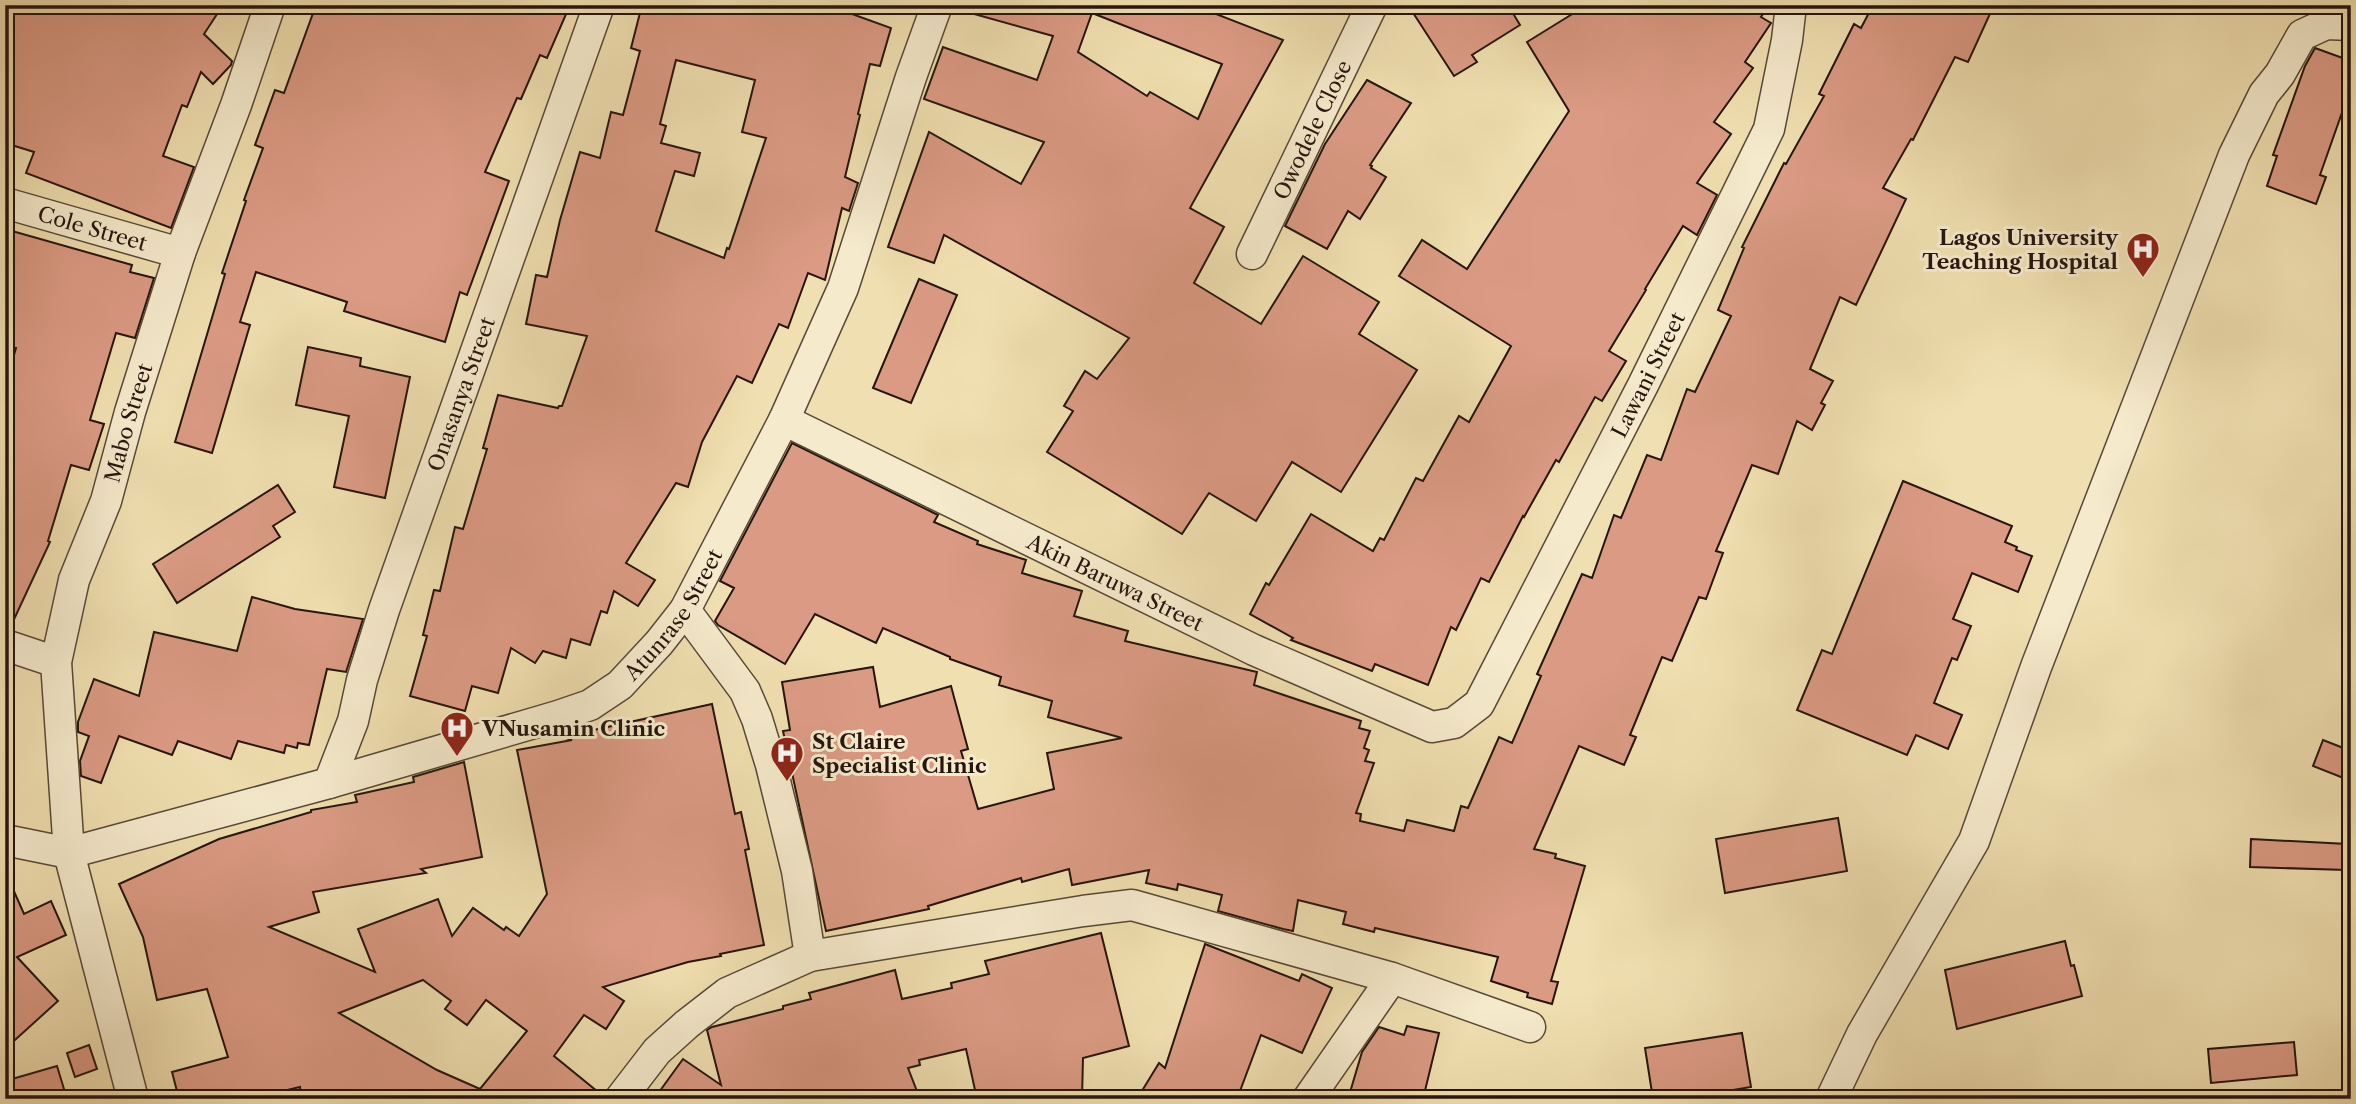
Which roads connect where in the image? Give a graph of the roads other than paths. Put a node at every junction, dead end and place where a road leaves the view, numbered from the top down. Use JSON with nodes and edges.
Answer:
{"nodes":[{"id":1,"x":270,"y":5,"type":"edge"},
{"id":2,"x":599,"y":5,"type":"edge"},
{"id":3,"x":937,"y":5,"type":"edge"},
{"id":4,"x":1372,"y":5,"type":"edge"},
{"id":5,"x":1791,"y":5,"type":"edge"},
{"id":6,"x":2351,"y":25,"type":"edge"},
{"id":7,"x":5,"y":203,"type":"edge"},
{"id":8,"x":180,"y":253,"type":"junction"},
{"id":9,"x":1252,"y":254,"type":"dead end"},
{"id":10,"x":784,"y":420,"type":"junction"},
{"id":11,"x":685,"y":610,"type":"junction"},
{"id":12,"x":5,"y":645,"type":"edge"},
{"id":13,"x":56,"y":663,"type":"junction"},
{"id":14,"x":1454,"y":723,"type":"joint"},
{"id":15,"x":329,"y":783,"type":"junction"},
{"id":16,"x":5,"y":840,"type":"edge"},
{"id":17,"x":69,"y":853,"type":"junction"},
{"id":18,"x":810,"y":957,"type":"junction"},
{"id":19,"x":1392,"y":978,"type":"junction"},
{"id":20,"x":1530,"y":1027,"type":"dead end"},
{"id":21,"x":133,"y":1099,"type":"edge"},
{"id":22,"x":620,"y":1099,"type":"edge"},
{"id":23,"x":1308,"y":1099,"type":"edge"},
{"id":24,"x":1831,"y":1099,"type":"edge"}],
"edges":[{"from":1,"to":8,"type":"street","name":"Mabo Street"},
{"from":2,"to":15,"type":"street","name":"Onasanya Street"},
{"from":3,"to":10,"type":"street","name":"Atunrase Street"},
{"from":4,"to":9,"type":"street","name":"Owodele Close"},
{"from":5,"to":14,"type":"street","name":"Lawani Street"},
{"from":6,"to":24,"type":"street"},
{"from":7,"to":8,"type":"street","name":"Cole Street"},
{"from":8,"to":13,"type":"street","name":"Mabo Street"},
{"from":10,"to":11,"type":"street","name":"Atunrase Street"},
{"from":10,"to":14,"type":"street","name":"Akin Baruwa Street"},
{"from":11,"to":15,"type":"street","name":"Atunrase Street"},
{"from":11,"to":18,"type":"street"},
{"from":12,"to":13,"type":"street"},
{"from":13,"to":17,"type":"street","name":"Mabo Street"},
{"from":15,"to":17,"type":"street","name":"Atunrase Street"},
{"from":16,"to":17,"type":"street"},
{"from":17,"to":21,"type":"street","name":"Mabo Street"},
{"from":18,"to":19,"type":"street"},
{"from":18,"to":22,"type":"street"},
{"from":19,"to":20,"type":"street"},
{"from":19,"to":23,"type":"street"}]}
